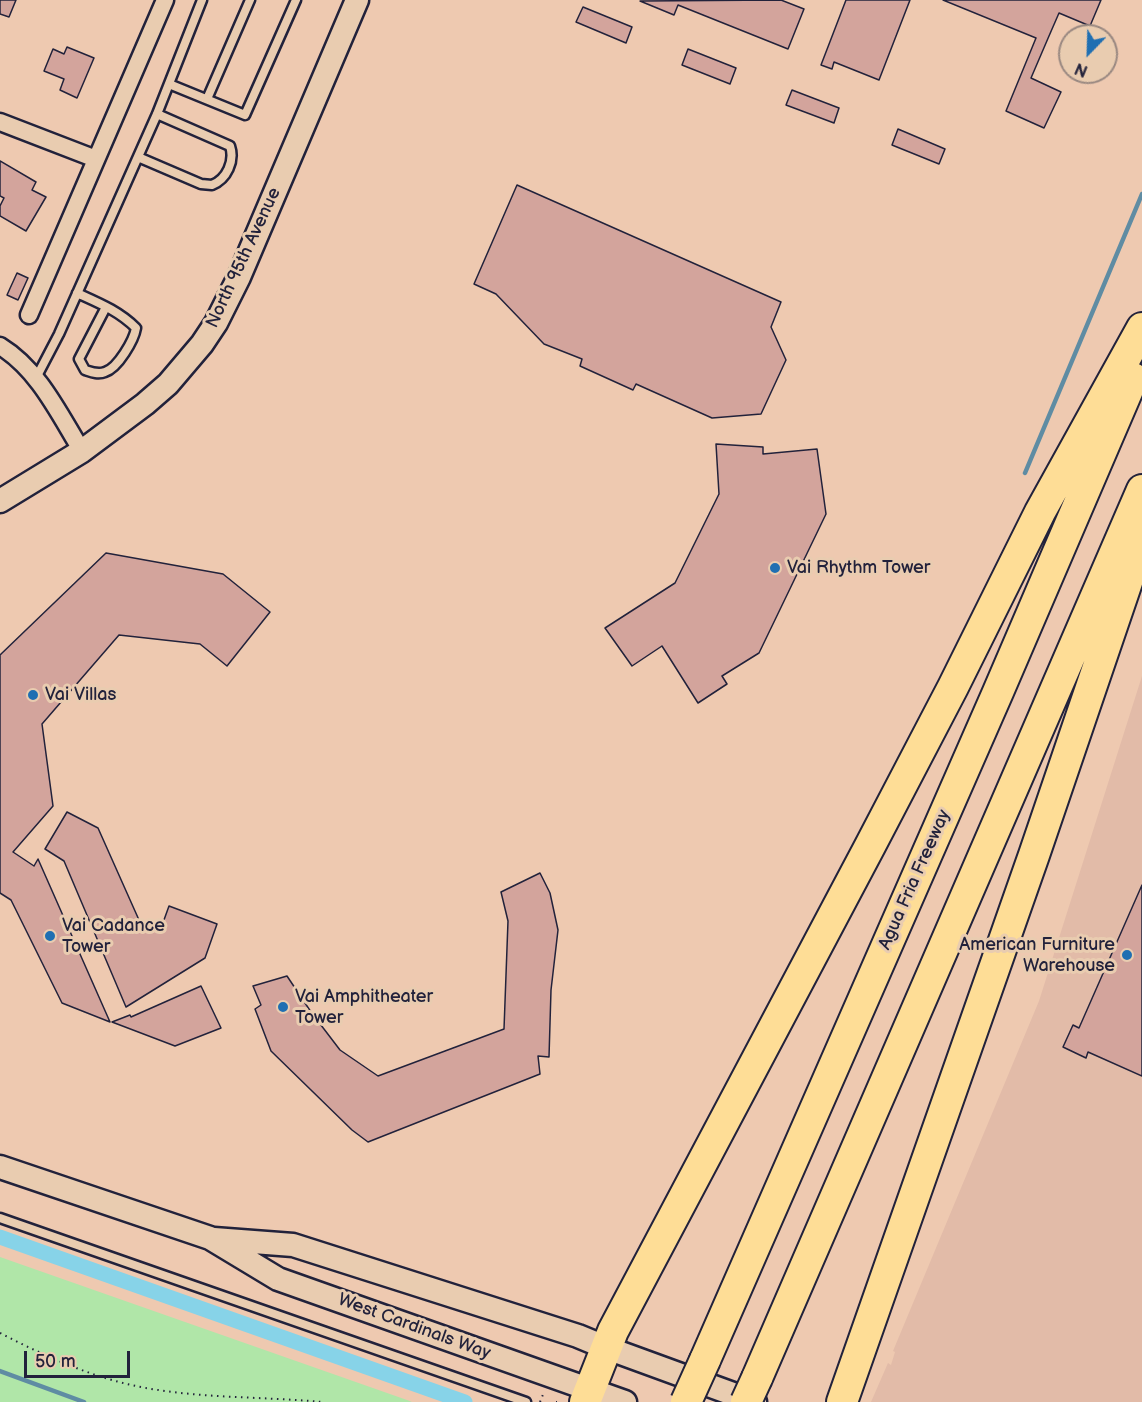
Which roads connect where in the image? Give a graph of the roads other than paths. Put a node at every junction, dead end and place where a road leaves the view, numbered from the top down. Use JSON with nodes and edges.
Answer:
{"nodes":[{"id":1,"x":165,"y":0,"type":"edge"},
{"id":2,"x":202,"y":0,"type":"edge"},
{"id":3,"x":250,"y":0,"type":"edge"},
{"id":4,"x":296,"y":0,"type":"edge"},
{"id":5,"x":357,"y":0,"type":"edge"},
{"id":6,"x":169,"y":84,"type":"junction"},
{"id":7,"x":207,"y":99,"type":"junction"},
{"id":8,"x":157,"y":114,"type":"junction"},
{"id":9,"x":0,"y":122,"type":"edge"},
{"id":10,"x":138,"y":157,"type":"junction"},
{"id":11,"x":96,"y":159,"type":"junction"},
{"id":12,"x":77,"y":293,"type":"junction"},
{"id":13,"x":106,"y":306,"type":"junction"},
{"id":14,"x":29,"y":315,"type":"dead end"},
{"id":15,"x":1142,"y":328,"type":"edge"},
{"id":16,"x":0,"y":346,"type":"edge"},
{"id":17,"x":1142,"y":358,"type":"edge"},
{"id":18,"x":36,"y":378,"type":"junction"},
{"id":19,"x":82,"y":451,"type":"junction"},
{"id":20,"x":1142,"y":490,"type":"edge"},
{"id":21,"x":0,"y":501,"type":"edge"},
{"id":22,"x":1142,"y":538,"type":"edge"},
{"id":23,"x":0,"y":1167,"type":"edge"},
{"id":24,"x":0,"y":1218,"type":"edge"},
{"id":25,"x":210,"y":1238,"type":"junction"},
{"id":26,"x":607,"y":1348,"type":"junction"},
{"id":27,"x":752,"y":1394,"type":"edge"},
{"id":28,"x":587,"y":1396,"type":"edge"},
{"id":29,"x":526,"y":1402,"type":"edge"},
{"id":30,"x":626,"y":1402,"type":"edge"},
{"id":31,"x":686,"y":1402,"type":"edge"},
{"id":32,"x":842,"y":1402,"type":"edge"}],
"edges":[{"from":1,"to":11,"type":"street"},
{"from":2,"to":6,"type":"lane"},
{"from":3,"to":7,"type":"lane"},
{"from":4,"to":7,"type":"lane"},
{"from":5,"to":19,"type":"main road","name":"North 95th Avenue"},
{"from":6,"to":7,"type":"lane"},
{"from":6,"to":8,"type":"lane"},
{"from":8,"to":10,"type":"lane"},
{"from":8,"to":10,"type":"lane"},
{"from":9,"to":11,"type":"street"},
{"from":10,"to":12,"type":"lane"},
{"from":11,"to":14,"type":"street"},
{"from":12,"to":13,"type":"lane"},
{"from":12,"to":18,"type":"lane"},
{"from":13,"to":13,"type":"lane"},
{"from":15,"to":26,"type":"highway"},
{"from":16,"to":18,"type":"street"},
{"from":17,"to":31,"type":"highway","name":"Agua Fria Freeway","bridge":true},
{"from":18,"to":19,"type":"street"},
{"from":19,"to":21,"type":"main road","name":"North 95th Avenue"},
{"from":20,"to":27,"type":"highway"},
{"from":22,"to":32,"type":"highway"},
{"from":23,"to":25,"type":"main road","name":"West Cardinals Way"},
{"from":24,"to":29,"type":"lane"},
{"from":25,"to":26,"type":"main road","name":"West Cardinals Way"},
{"from":25,"to":28,"type":"main road","name":"West Cardinals Way"},
{"from":26,"to":27,"type":"main road"},
{"from":26,"to":28,"type":"highway"},
{"from":28,"to":30,"type":"main road","name":"West Cardinals Way"}]}
